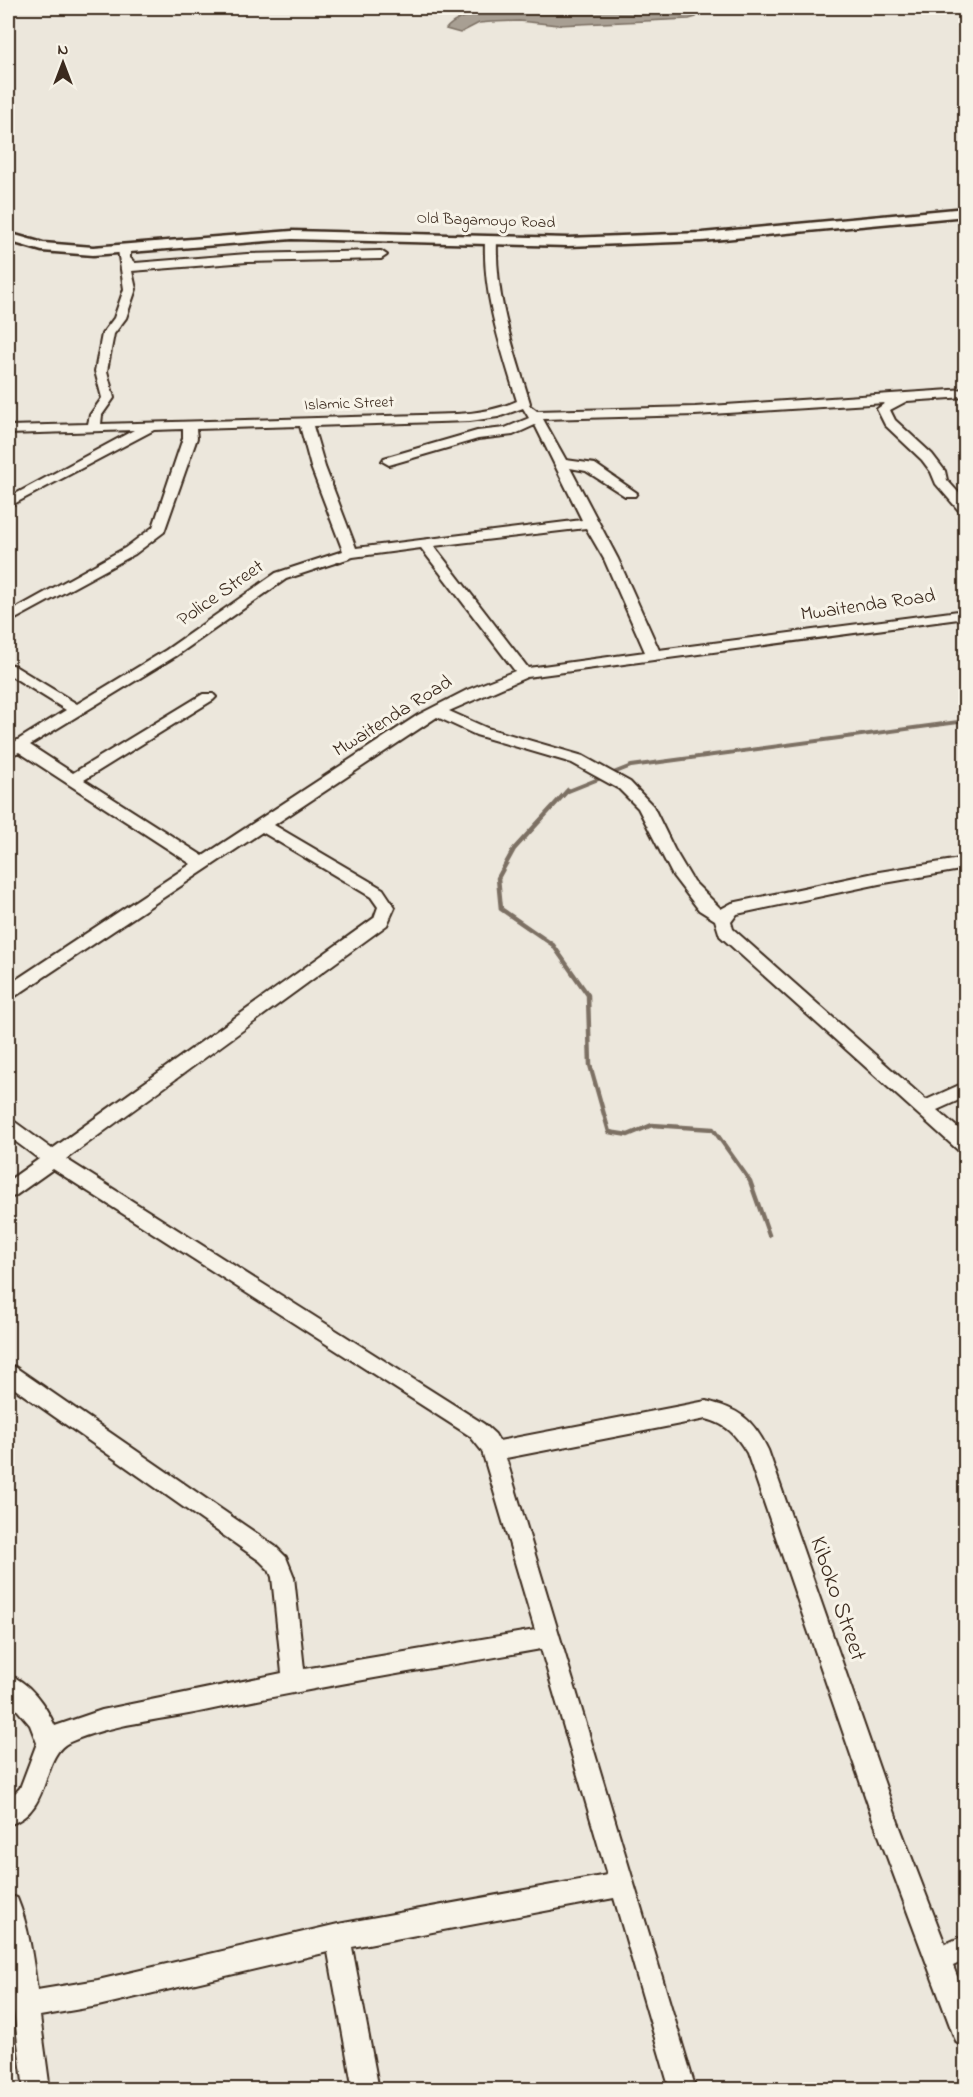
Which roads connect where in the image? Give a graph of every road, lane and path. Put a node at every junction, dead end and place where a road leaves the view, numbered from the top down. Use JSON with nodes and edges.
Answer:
{"nodes":[{"id":1,"x":966,"y":212,"type":"edge"},
{"id":2,"x":8,"y":237,"type":"edge"},
{"id":3,"x":491,"y":241,"type":"junction"},
{"id":4,"x":124,"y":255,"type":"junction"},
{"id":5,"x":381,"y":255,"type":"dead end"},
{"id":6,"x":966,"y":393,"type":"edge"},
{"id":7,"x":904,"y":397,"type":"junction"},
{"id":8,"x":531,"y":412,"type":"junction"},
{"id":9,"x":305,"y":422,"type":"junction"},
{"id":10,"x":189,"y":424,"type":"junction"},
{"id":11,"x":94,"y":426,"type":"junction"},
{"id":12,"x":153,"y":426,"type":"junction"},
{"id":13,"x":8,"y":430,"type":"edge"},
{"id":14,"x":389,"y":461,"type":"dead end"},
{"id":15,"x":560,"y":463,"type":"junction"},
{"id":16,"x":630,"y":493,"type":"dead end"},
{"id":17,"x":8,"y":503,"type":"edge"},
{"id":18,"x":966,"y":510,"type":"edge"},
{"id":19,"x":590,"y":523,"type":"junction"},
{"id":20,"x":425,"y":544,"type":"junction"},
{"id":21,"x":351,"y":553,"type":"junction"},
{"id":22,"x":966,"y":614,"type":"edge"},
{"id":23,"x":8,"y":619,"type":"edge"},
{"id":24,"x":652,"y":656,"type":"junction"},
{"id":25,"x":8,"y":668,"type":"edge"},
{"id":26,"x":524,"y":673,"type":"junction"},
{"id":27,"x":208,"y":697,"type":"dead end"},
{"id":28,"x":75,"y":709,"type":"junction"},
{"id":29,"x":436,"y":711,"type":"junction"},
{"id":30,"x":13,"y":748,"type":"edge"},
{"id":31,"x":74,"y":779,"type":"junction"},
{"id":32,"x":264,"y":826,"type":"junction"},
{"id":33,"x":202,"y":863,"type":"junction"},
{"id":34,"x":966,"y":863,"type":"edge"},
{"id":35,"x":723,"y":917,"type":"junction"},
{"id":36,"x":8,"y":993,"type":"edge"},
{"id":37,"x":966,"y":1089,"type":"edge"},
{"id":38,"x":922,"y":1109,"type":"junction"},
{"id":39,"x":8,"y":1127,"type":"edge"},
{"id":40,"x":966,"y":1146,"type":"edge"},
{"id":41,"x":52,"y":1159,"type":"junction"},
{"id":42,"x":8,"y":1191,"type":"edge"},
{"id":43,"x":8,"y":1373,"type":"edge"},
{"id":44,"x":494,"y":1451,"type":"junction"},
{"id":45,"x":547,"y":1638,"type":"junction"},
{"id":46,"x":294,"y":1682,"type":"junction"},
{"id":47,"x":8,"y":1685,"type":"edge"},
{"id":48,"x":49,"y":1743,"type":"junction"},
{"id":49,"x":8,"y":1814,"type":"edge"},
{"id":50,"x":621,"y":1885,"type":"junction"},
{"id":51,"x":8,"y":1907,"type":"edge"},
{"id":52,"x":338,"y":1937,"type":"junction"},
{"id":53,"x":966,"y":1947,"type":"edge"},
{"id":54,"x":938,"y":1960,"type":"junction"},
{"id":55,"x":26,"y":2005,"type":"junction"},
{"id":56,"x":966,"y":2034,"type":"edge"},
{"id":57,"x":37,"y":2090,"type":"edge"},
{"id":58,"x":366,"y":2090,"type":"edge"},
{"id":59,"x":683,"y":2090,"type":"edge"}],
"edges":[{"from":1,"to":3,"type":"street","name":"Old Bagamoyo Road"},
{"from":2,"to":4,"type":"street","name":"Old Bagamoyo Road"},
{"from":3,"to":4,"type":"street","name":"Old Bagamoyo Road"},
{"from":3,"to":8,"type":"street"},
{"from":4,"to":5,"type":"street"},
{"from":4,"to":11,"type":"street"},
{"from":6,"to":7,"type":"street"},
{"from":7,"to":8,"type":"street"},
{"from":7,"to":18,"type":"street"},
{"from":8,"to":9,"type":"street","name":"Islamic Street"},
{"from":8,"to":14,"type":"street"},
{"from":8,"to":15,"type":"street"},
{"from":9,"to":10,"type":"street","name":"Islamic Street"},
{"from":9,"to":21,"type":"street"},
{"from":10,"to":12,"type":"street","name":"Islamic Street"},
{"from":10,"to":23,"type":"street"},
{"from":11,"to":12,"type":"street","name":"Islamic Street"},
{"from":11,"to":13,"type":"street","name":"Islamic Street"},
{"from":12,"to":17,"type":"street"},
{"from":15,"to":16,"type":"street"},
{"from":15,"to":19,"type":"street"},
{"from":19,"to":20,"type":"street","name":"Police Street"},
{"from":19,"to":24,"type":"street"},
{"from":20,"to":21,"type":"street","name":"Police Street"},
{"from":20,"to":26,"type":"street"},
{"from":21,"to":28,"type":"street","name":"Police Street"},
{"from":22,"to":24,"type":"street","name":"Mwaitenda Road"},
{"from":24,"to":26,"type":"street","name":"Mwaitenda Road"},
{"from":25,"to":28,"type":"street"},
{"from":26,"to":29,"type":"street","name":"Mwaitenda Road"},
{"from":27,"to":31,"type":"street"},
{"from":28,"to":30,"type":"street","name":"Police Street"},
{"from":29,"to":32,"type":"street","name":"Mwaitenda Road"},
{"from":29,"to":35,"type":"street"},
{"from":30,"to":31,"type":"street"},
{"from":31,"to":33,"type":"street"},
{"from":32,"to":33,"type":"street","name":"Mwaitenda Road"},
{"from":32,"to":41,"type":"street"},
{"from":33,"to":36,"type":"street","name":"Mwaitenda Road"},
{"from":34,"to":35,"type":"street"},
{"from":35,"to":38,"type":"street"},
{"from":37,"to":38,"type":"street"},
{"from":38,"to":40,"type":"street"},
{"from":39,"to":41,"type":"street"},
{"from":41,"to":42,"type":"street"},
{"from":41,"to":44,"type":"street"},
{"from":43,"to":46,"type":"street"},
{"from":44,"to":45,"type":"street"},
{"from":44,"to":54,"type":"street","name":"Kiboko Street"},
{"from":45,"to":46,"type":"street"},
{"from":45,"to":50,"type":"street"},
{"from":46,"to":48,"type":"street"},
{"from":47,"to":48,"type":"street"},
{"from":48,"to":49,"type":"street"},
{"from":50,"to":52,"type":"street"},
{"from":50,"to":59,"type":"street"},
{"from":51,"to":55,"type":"street"},
{"from":52,"to":55,"type":"street"},
{"from":52,"to":58,"type":"street"},
{"from":53,"to":54,"type":"street"},
{"from":54,"to":56,"type":"street","name":"Kiboko Street"},
{"from":55,"to":57,"type":"street"}]}
